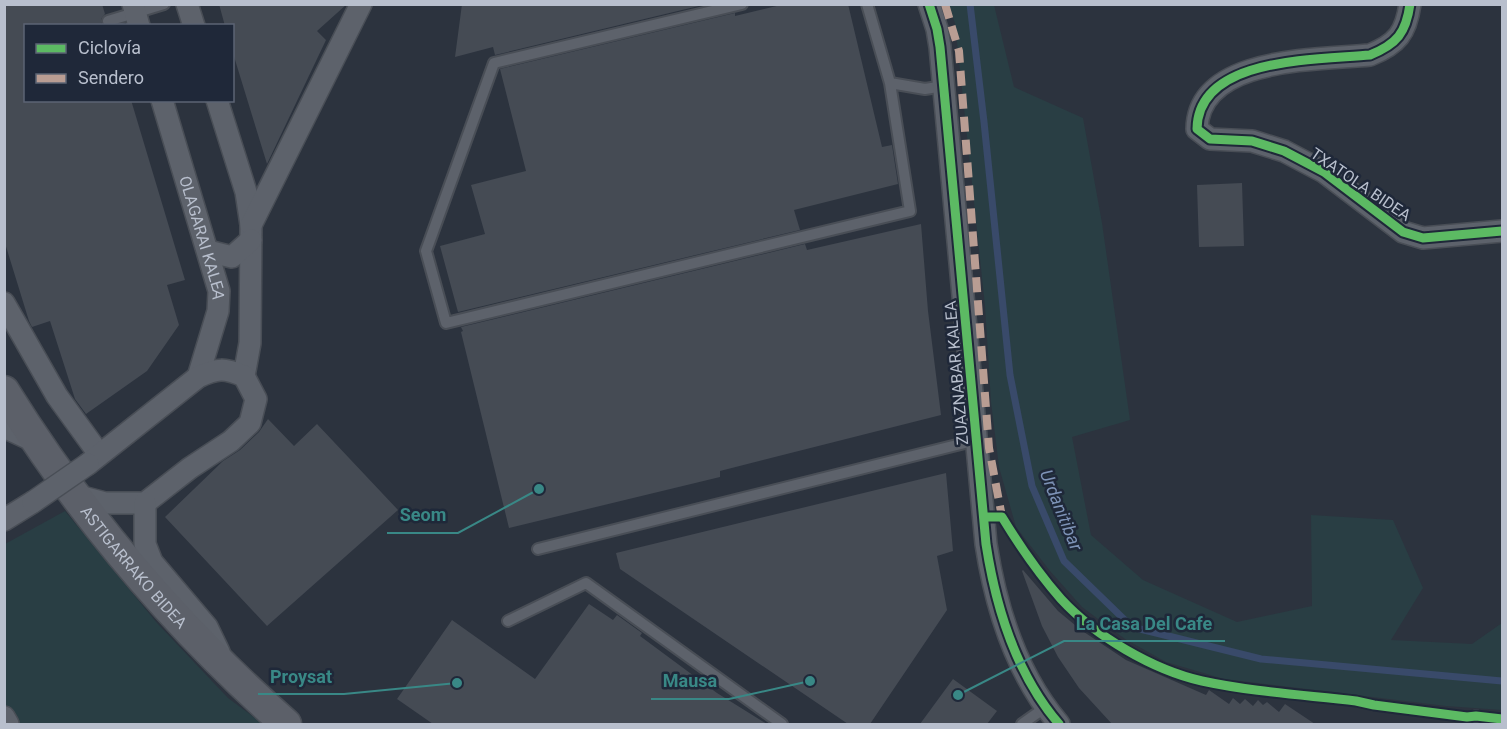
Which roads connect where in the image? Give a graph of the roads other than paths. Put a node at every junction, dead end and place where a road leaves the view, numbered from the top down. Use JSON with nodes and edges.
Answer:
{"nodes":[{"id":1,"x":164,"y":4,"type":"edge"},
{"id":2,"x":187,"y":4,"type":"edge"},
{"id":3,"x":361,"y":4,"type":"edge"},
{"id":4,"x":742,"y":4,"type":"edge"},
{"id":5,"x":867,"y":4,"type":"edge"},
{"id":6,"x":929,"y":4,"type":"edge"},
{"id":7,"x":1410,"y":4,"type":"edge"},
{"id":8,"x":136,"y":14,"type":"edge"},
{"id":9,"x":108,"y":21,"type":"dead end"},
{"id":10,"x":193,"y":24,"type":"edge"},
{"id":11,"x":890,"y":83,"type":"junction"},
{"id":12,"x":944,"y":86,"type":"junction"},
{"id":13,"x":163,"y":102,"type":"edge"},
{"id":14,"x":218,"y":102,"type":"edge"},
{"id":15,"x":1503,"y":231,"type":"edge"},
{"id":16,"x":251,"y":232,"type":"junction"},
{"id":17,"x":208,"y":251,"type":"junction"},
{"id":18,"x":4,"y":303,"type":"edge"},
{"id":19,"x":244,"y":376,"type":"junction"},
{"id":20,"x":198,"y":377,"type":"junction"},
{"id":21,"x":4,"y":391,"type":"edge"},
{"id":22,"x":4,"y":427,"type":"edge"},
{"id":23,"x":977,"y":440,"type":"junction"},
{"id":24,"x":41,"y":445,"type":"junction"},
{"id":25,"x":94,"y":459,"type":"junction"},
{"id":26,"x":75,"y":495,"type":"junction"},
{"id":27,"x":145,"y":503,"type":"junction"},
{"id":28,"x":4,"y":520,"type":"edge"},
{"id":29,"x":538,"y":549,"type":"dead end"},
{"id":30,"x":508,"y":621,"type":"dead end"},
{"id":31,"x":225,"y":667,"type":"junction"},
{"id":32,"x":1046,"y":707,"type":"junction"},
{"id":33,"x":4,"y":717,"type":"edge"},
{"id":34,"x":8,"y":724,"type":"edge"},
{"id":35,"x":286,"y":724,"type":"edge"},
{"id":36,"x":782,"y":724,"type":"edge"},
{"id":37,"x":1022,"y":724,"type":"edge"},
{"id":38,"x":1059,"y":724,"type":"edge"}],
"edges":[{"from":1,"to":8,"type":"lane"},
{"from":2,"to":10,"type":"street"},
{"from":3,"to":16,"type":"street"},
{"from":4,"to":11,"type":"lane"},
{"from":5,"to":11,"type":"lane"},
{"from":6,"to":12,"type":"street","name":"ZUAZNABAR KALEA"},
{"from":7,"to":15,"type":"street","name":"TXATOLA BIDEA"},
{"from":8,"to":9,"type":"lane"},
{"from":11,"to":12,"type":"lane"},
{"from":12,"to":23,"type":"street","name":"ZUAZNABAR KALEA"},
{"from":13,"to":17,"type":"street","name":"OLAGARAI KALEA"},
{"from":14,"to":16,"type":"street"},
{"from":16,"to":17,"type":"street"},
{"from":16,"to":19,"type":"street"},
{"from":17,"to":20,"type":"street","name":"OLAGARAI KALEA"},
{"from":18,"to":25,"type":"street"},
{"from":19,"to":20,"type":"street"},
{"from":19,"to":27,"type":"street"},
{"from":20,"to":25,"type":"street"},
{"from":21,"to":24,"type":"main road","name":"ASTIGARRAKO BIDEA"},
{"from":22,"to":24,"type":"street"},
{"from":23,"to":29,"type":"lane"},
{"from":23,"to":32,"type":"street","name":"ZUAZNABAR KALEA"},
{"from":24,"to":26,"type":"main road","name":"ASTIGARRAKO BIDEA"},
{"from":25,"to":28,"type":"street","bridge":true},
{"from":26,"to":27,"type":"street"},
{"from":26,"to":31,"type":"main road","name":"ASTIGARRAKO BIDEA"},
{"from":27,"to":31,"type":"street"},
{"from":30,"to":36,"type":"lane"},
{"from":31,"to":35,"type":"main road","name":"ASTIGARRAKO BIDEA"},
{"from":32,"to":37,"type":"lane"},
{"from":32,"to":38,"type":"street","name":"ZUAZNABAR KALEA"},
{"from":33,"to":34,"type":"street"}]}
